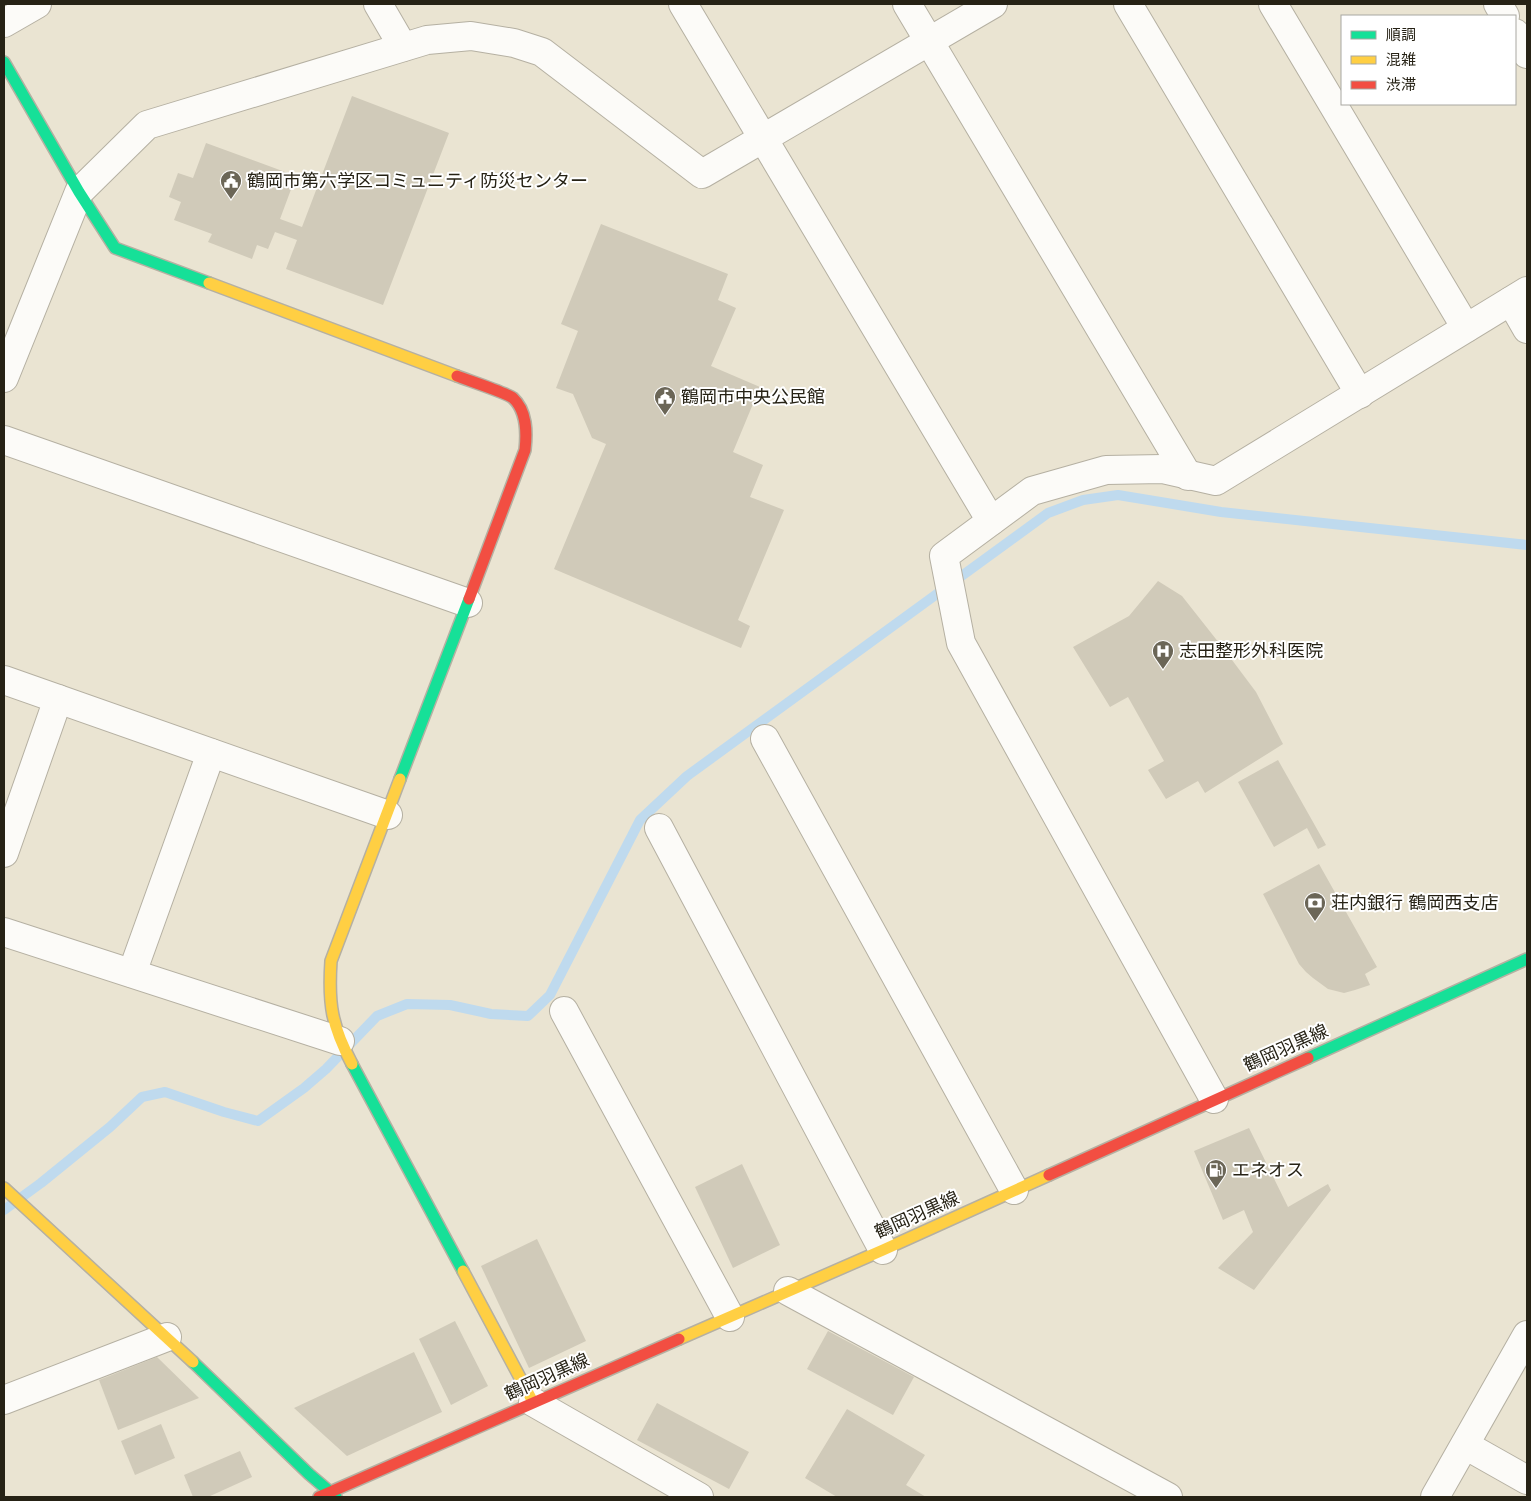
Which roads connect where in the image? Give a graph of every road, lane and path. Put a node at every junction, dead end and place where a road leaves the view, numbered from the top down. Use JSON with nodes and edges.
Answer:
{"nodes":[{"id":1,"x":37,"y":4,"type":"edge"},
{"id":2,"x":378,"y":4,"type":"edge"},
{"id":3,"x":683,"y":4,"type":"edge"},
{"id":4,"x":907,"y":4,"type":"edge"},
{"id":5,"x":993,"y":4,"type":"edge"},
{"id":6,"x":1128,"y":4,"type":"edge"},
{"id":7,"x":1273,"y":4,"type":"edge"},
{"id":8,"x":1498,"y":4,"type":"edge"},
{"id":9,"x":1504,"y":15,"type":"edge"},
{"id":10,"x":4,"y":23,"type":"edge"},
{"id":11,"x":1516,"y":35,"type":"edge"},
{"id":12,"x":929,"y":40,"type":"junction"},
{"id":13,"x":403,"y":47,"type":"junction"},
{"id":14,"x":1527,"y":54,"type":"edge"},
{"id":15,"x":4,"y":62,"type":"edge"},
{"id":16,"x":763,"y":139,"type":"junction"},
{"id":17,"x":79,"y":192,"type":"junction"},
{"id":18,"x":1519,"y":296,"type":"edge"},
{"id":19,"x":1466,"y":328,"type":"junction"},
{"id":20,"x":1527,"y":329,"type":"edge"},
{"id":21,"x":4,"y":378,"type":"edge"},
{"id":22,"x":1360,"y":394,"type":"junction"},
{"id":23,"x":4,"y":440,"type":"edge"},
{"id":24,"x":1188,"y":476,"type":"junction"},
{"id":25,"x":991,"y":521,"type":"junction"},
{"id":26,"x":468,"y":603,"type":"junction"},
{"id":27,"x":4,"y":680,"type":"edge"},
{"id":28,"x":58,"y":699,"type":"junction"},
{"id":29,"x":765,"y":739,"type":"dead end"},
{"id":30,"x":211,"y":753,"type":"junction"},
{"id":31,"x":388,"y":814,"type":"junction"},
{"id":32,"x":658,"y":828,"type":"dead end"},
{"id":33,"x":4,"y":853,"type":"edge"},
{"id":34,"x":4,"y":932,"type":"edge"},
{"id":35,"x":1527,"y":959,"type":"edge"},
{"id":36,"x":132,"y":972,"type":"junction"},
{"id":37,"x":564,"y":1010,"type":"dead end"},
{"id":38,"x":340,"y":1042,"type":"junction"},
{"id":39,"x":1214,"y":1099,"type":"junction"},
{"id":40,"x":4,"y":1188,"type":"edge"},
{"id":41,"x":1014,"y":1190,"type":"junction"},
{"id":42,"x":883,"y":1250,"type":"junction"},
{"id":43,"x":788,"y":1291,"type":"junction"},
{"id":44,"x":730,"y":1316,"type":"junction"},
{"id":45,"x":1527,"y":1335,"type":"edge"},
{"id":46,"x":167,"y":1337,"type":"junction"},
{"id":47,"x":4,"y":1400,"type":"edge"},
{"id":48,"x":533,"y":1402,"type":"junction"},
{"id":49,"x":1465,"y":1445,"type":"junction"},
{"id":50,"x":1527,"y":1480,"type":"edge"},
{"id":51,"x":333,"y":1495,"type":"edge"},
{"id":52,"x":319,"y":1497,"type":"edge"},
{"id":53,"x":699,"y":1497,"type":"edge"},
{"id":54,"x":1168,"y":1497,"type":"edge"},
{"id":55,"x":1436,"y":1497,"type":"edge"}],
"edges":[{"from":1,"to":10,"type":"street"},
{"from":2,"to":13,"type":"street"},
{"from":3,"to":16,"type":"street"},
{"from":4,"to":12,"type":"street"},
{"from":5,"to":12,"type":"street"},
{"from":6,"to":22,"type":"street"},
{"from":7,"to":19,"type":"street"},
{"from":8,"to":9,"type":"street"},
{"from":11,"to":14,"type":"street"},
{"from":12,"to":16,"type":"street"},
{"from":12,"to":24,"type":"street"},
{"from":13,"to":16,"type":"street"},
{"from":13,"to":17,"type":"street"},
{"from":15,"to":17,"type":"street"},
{"from":16,"to":25,"type":"street"},
{"from":17,"to":21,"type":"street"},
{"from":17,"to":26,"type":"street"},
{"from":18,"to":19,"type":"street"},
{"from":18,"to":20,"type":"street"},
{"from":19,"to":22,"type":"street"},
{"from":22,"to":24,"type":"street"},
{"from":23,"to":26,"type":"street"},
{"from":24,"to":25,"type":"street"},
{"from":25,"to":39,"type":"street"},
{"from":26,"to":31,"type":"street"},
{"from":27,"to":28,"type":"street"},
{"from":28,"to":30,"type":"street"},
{"from":28,"to":33,"type":"street"},
{"from":29,"to":41,"type":"street"},
{"from":30,"to":31,"type":"street"},
{"from":30,"to":36,"type":"street"},
{"from":31,"to":38,"type":"street"},
{"from":32,"to":42,"type":"street"},
{"from":34,"to":36,"type":"street"},
{"from":35,"to":39,"type":"street","name":"鶴岡羽黒線"},
{"from":36,"to":38,"type":"street"},
{"from":37,"to":44,"type":"street"},
{"from":38,"to":48,"type":"street"},
{"from":39,"to":41,"type":"street","name":"鶴岡羽黒線"},
{"from":40,"to":46,"type":"street"},
{"from":41,"to":42,"type":"street","name":"鶴岡羽黒線"},
{"from":42,"to":43,"type":"street","name":"鶴岡羽黒線"},
{"from":43,"to":44,"type":"street","name":"鶴岡羽黒線"},
{"from":43,"to":54,"type":"street"},
{"from":44,"to":48,"type":"street","name":"鶴岡羽黒線"},
{"from":45,"to":49,"type":"street"},
{"from":46,"to":47,"type":"street"},
{"from":46,"to":51,"type":"street"},
{"from":48,"to":51,"type":"street","name":"鶴岡羽黒線"},
{"from":48,"to":53,"type":"street"},
{"from":49,"to":50,"type":"street"},
{"from":49,"to":55,"type":"street"},
{"from":51,"to":52,"type":"street","name":"鶴岡羽黒線"}]}
